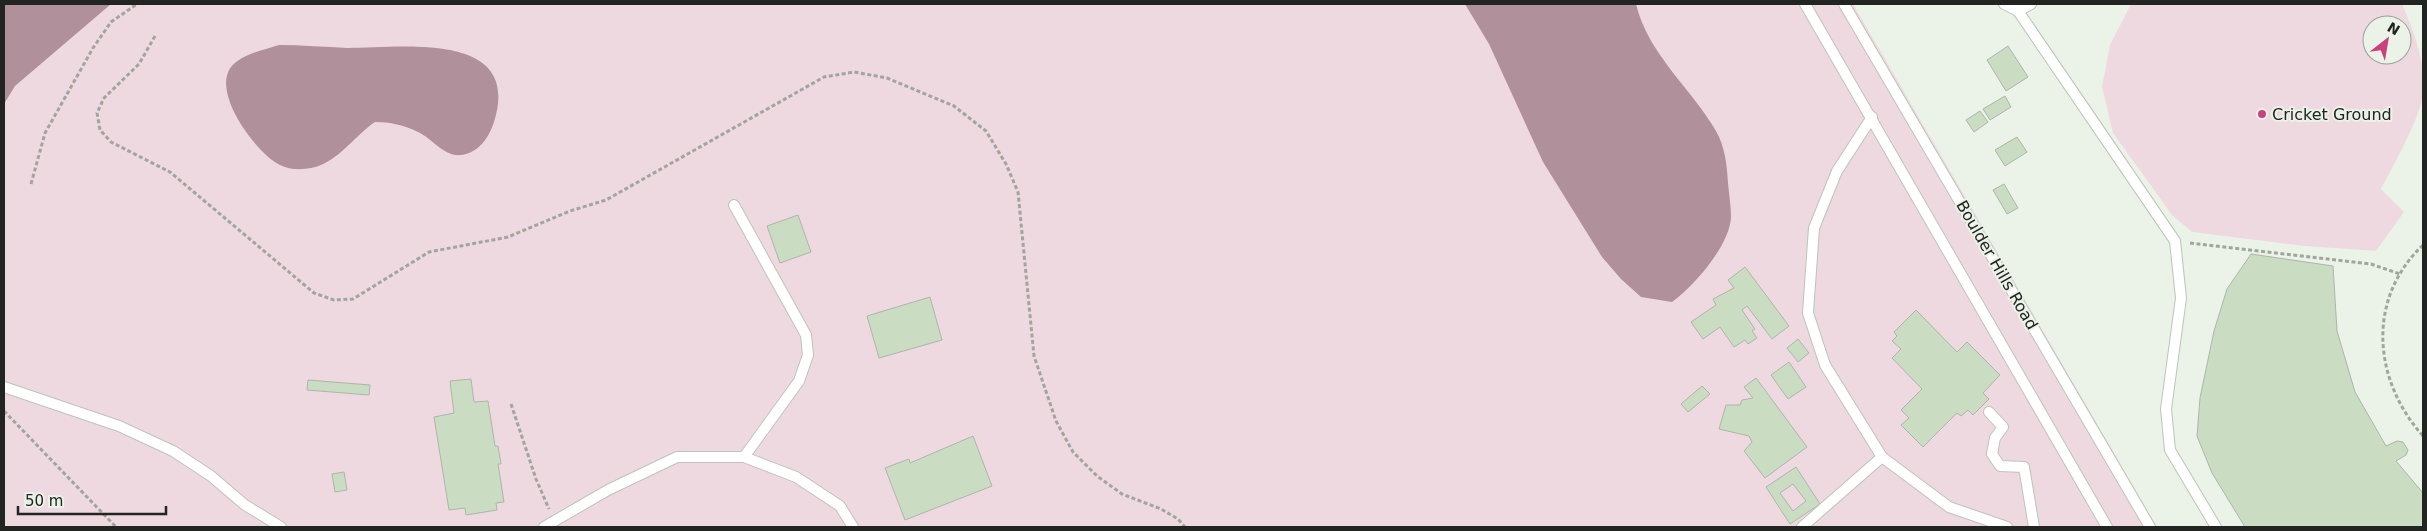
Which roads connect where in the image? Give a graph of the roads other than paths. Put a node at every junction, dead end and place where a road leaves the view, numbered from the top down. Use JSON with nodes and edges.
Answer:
{"nodes":[{"id":1,"x":1805,"y":4,"type":"edge"},
{"id":2,"x":1844,"y":4,"type":"edge"},
{"id":3,"x":2004,"y":4,"type":"edge"},
{"id":4,"x":2031,"y":4,"type":"edge"},
{"id":5,"x":2018,"y":11,"type":"junction"},
{"id":6,"x":1872,"y":117,"type":"junction"},
{"id":7,"x":734,"y":205,"type":"dead end"},
{"id":8,"x":4,"y":387,"type":"edge"},
{"id":9,"x":1989,"y":412,"type":"dead end"},
{"id":10,"x":744,"y":457,"type":"junction"},
{"id":11,"x":1882,"y":457,"type":"junction"},
{"id":12,"x":557,"y":524,"type":"edge"},
{"id":13,"x":282,"y":527,"type":"edge"},
{"id":14,"x":544,"y":527,"type":"edge"},
{"id":15,"x":854,"y":527,"type":"edge"},
{"id":16,"x":1802,"y":527,"type":"edge"},
{"id":17,"x":2008,"y":527,"type":"edge"},
{"id":18,"x":2034,"y":527,"type":"edge"},
{"id":19,"x":2108,"y":527,"type":"edge"},
{"id":20,"x":2148,"y":527,"type":"edge"},
{"id":21,"x":2216,"y":527,"type":"edge"}],
"edges":[{"from":1,"to":6,"type":"lane"},
{"from":2,"to":20,"type":"lane","name":"Boulder Hills Road"},
{"from":3,"to":5,"type":"lane"},
{"from":4,"to":5,"type":"lane"},
{"from":5,"to":21,"type":"lane"},
{"from":6,"to":11,"type":"lane"},
{"from":6,"to":19,"type":"lane"},
{"from":7,"to":10,"type":"lane"},
{"from":8,"to":13,"type":"lane"},
{"from":9,"to":18,"type":"lane"},
{"from":10,"to":12,"type":"lane"},
{"from":10,"to":15,"type":"lane"},
{"from":11,"to":16,"type":"lane"},
{"from":11,"to":17,"type":"lane"},
{"from":12,"to":14,"type":"lane"}]}
